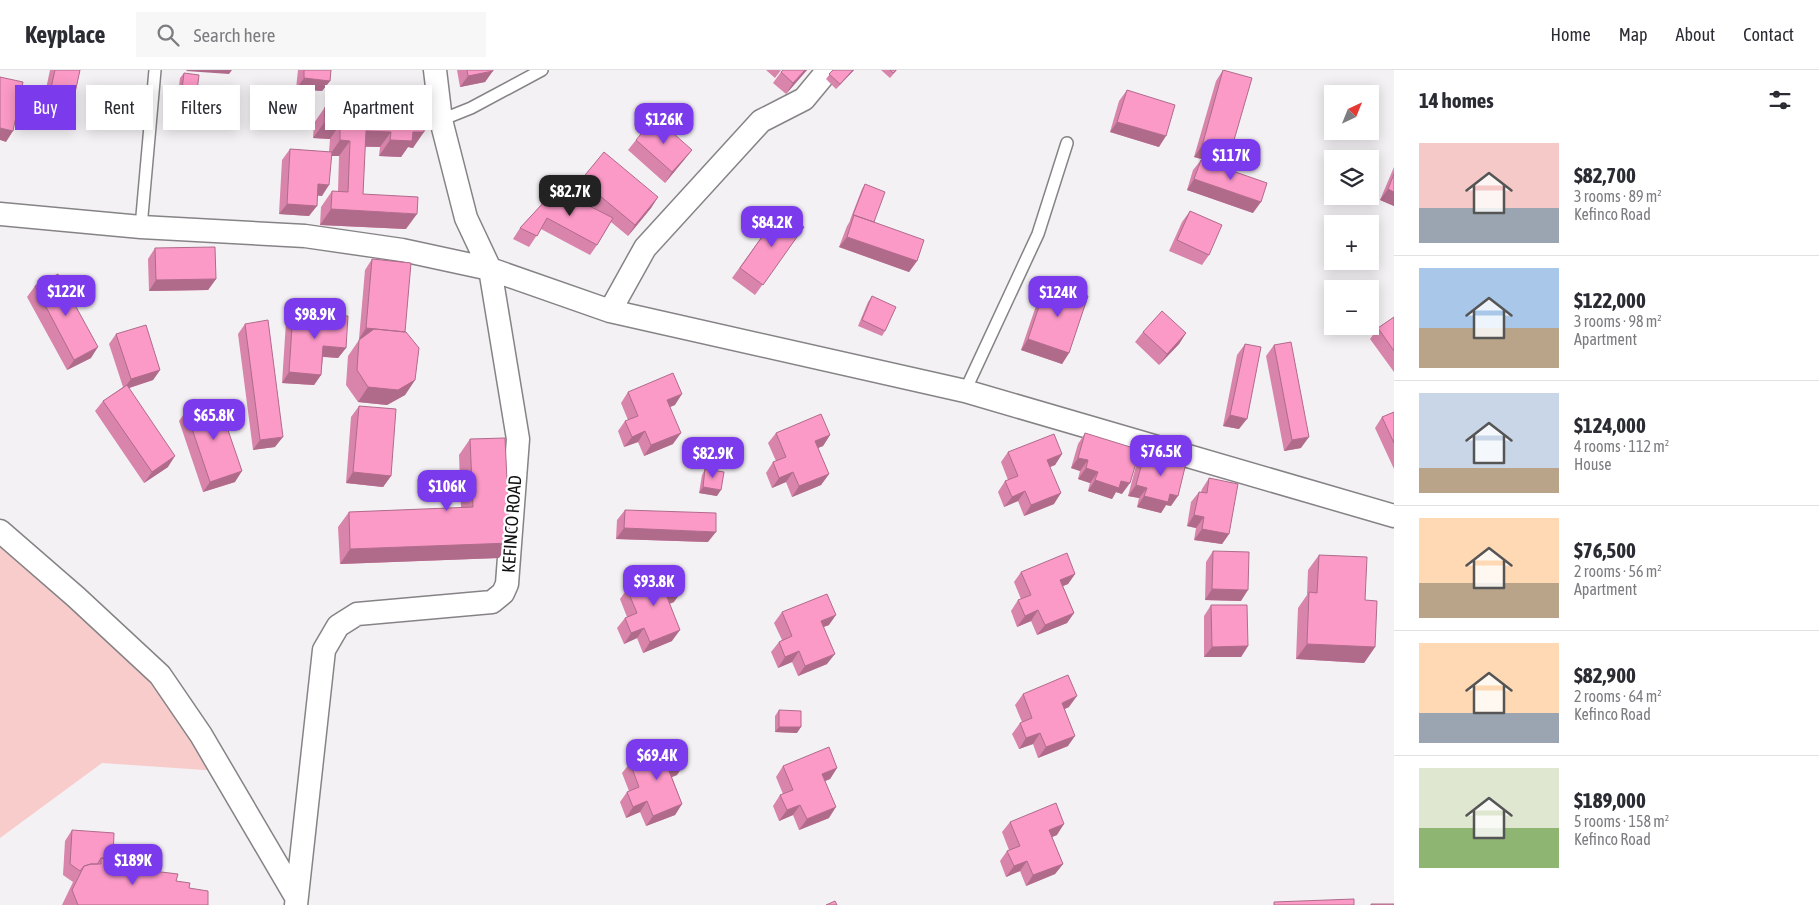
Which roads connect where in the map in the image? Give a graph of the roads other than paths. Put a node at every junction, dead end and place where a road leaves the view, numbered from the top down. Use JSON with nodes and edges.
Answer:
{"nodes":[{"id":1,"x":155,"y":70,"type":"edge"},
{"id":2,"x":435,"y":70,"type":"edge"},
{"id":3,"x":542,"y":70,"type":"edge"},
{"id":4,"x":828,"y":70,"type":"edge"},
{"id":5,"x":441,"y":120,"type":"junction"},
{"id":6,"x":1067,"y":143,"type":"dead end"},
{"id":7,"x":0,"y":214,"type":"edge"},
{"id":8,"x":141,"y":227,"type":"junction"},
{"id":9,"x":490,"y":269,"type":"junction"},
{"id":10,"x":610,"y":311,"type":"junction"},
{"id":11,"x":965,"y":391,"type":"junction"},
{"id":12,"x":1394,"y":516,"type":"edge"},
{"id":13,"x":0,"y":531,"type":"edge"},
{"id":14,"x":296,"y":901,"type":"edge"}],
"edges":[{"from":1,"to":8,"type":"lane"},
{"from":2,"to":5,"type":"street","name":"KEFINCO ROAD"},
{"from":3,"to":5,"type":"lane"},
{"from":4,"to":10,"type":"street"},
{"from":5,"to":9,"type":"street","name":"KEFINCO ROAD"},
{"from":6,"to":11,"type":"lane"},
{"from":7,"to":8,"type":"street"},
{"from":8,"to":9,"type":"street"},
{"from":9,"to":10,"type":"street"},
{"from":9,"to":14,"type":"street","name":"KEFINCO ROAD"},
{"from":10,"to":11,"type":"street"},
{"from":11,"to":12,"type":"street"},
{"from":13,"to":14,"type":"street"}]}
